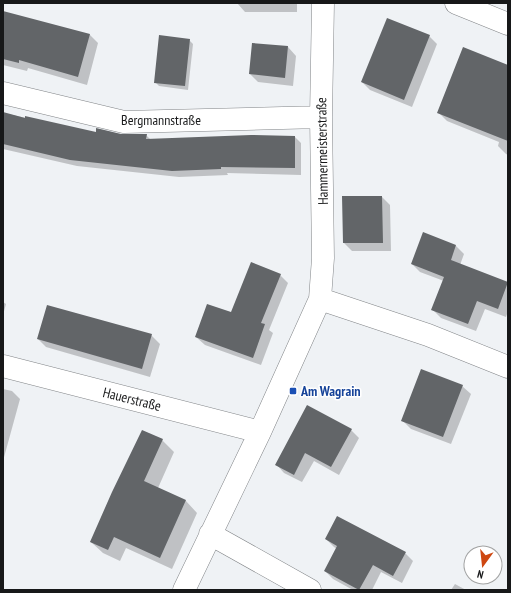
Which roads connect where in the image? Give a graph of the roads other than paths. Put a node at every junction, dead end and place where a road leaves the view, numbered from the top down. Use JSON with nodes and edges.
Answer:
{"nodes":[{"id":1,"x":323,"y":3,"type":"edge"},
{"id":2,"x":456,"y":3,"type":"edge"},
{"id":3,"x":508,"y":24,"type":"edge"},
{"id":4,"x":3,"y":93,"type":"edge"},
{"id":5,"x":321,"y":117,"type":"junction"},
{"id":6,"x":320,"y":299,"type":"junction"},
{"id":7,"x":3,"y":366,"type":"edge"},
{"id":8,"x":508,"y":367,"type":"edge"},
{"id":9,"x":260,"y":432,"type":"junction"},
{"id":10,"x":210,"y":534,"type":"junction"},
{"id":11,"x":184,"y":590,"type":"edge"},
{"id":12,"x":310,"y":590,"type":"edge"}],
"edges":[{"from":1,"to":5,"type":"street","name":"Hammermeisterstraße"},
{"from":2,"to":3,"type":"street"},
{"from":4,"to":5,"type":"street","name":"Bergmannstraße"},
{"from":5,"to":6,"type":"street","name":"Hammermeisterstraße"},
{"from":6,"to":8,"type":"street"},
{"from":6,"to":9,"type":"street"},
{"from":7,"to":9,"type":"street","name":"Hauerstraße"},
{"from":9,"to":10,"type":"street"},
{"from":10,"to":11,"type":"street"},
{"from":10,"to":12,"type":"street"}]}
